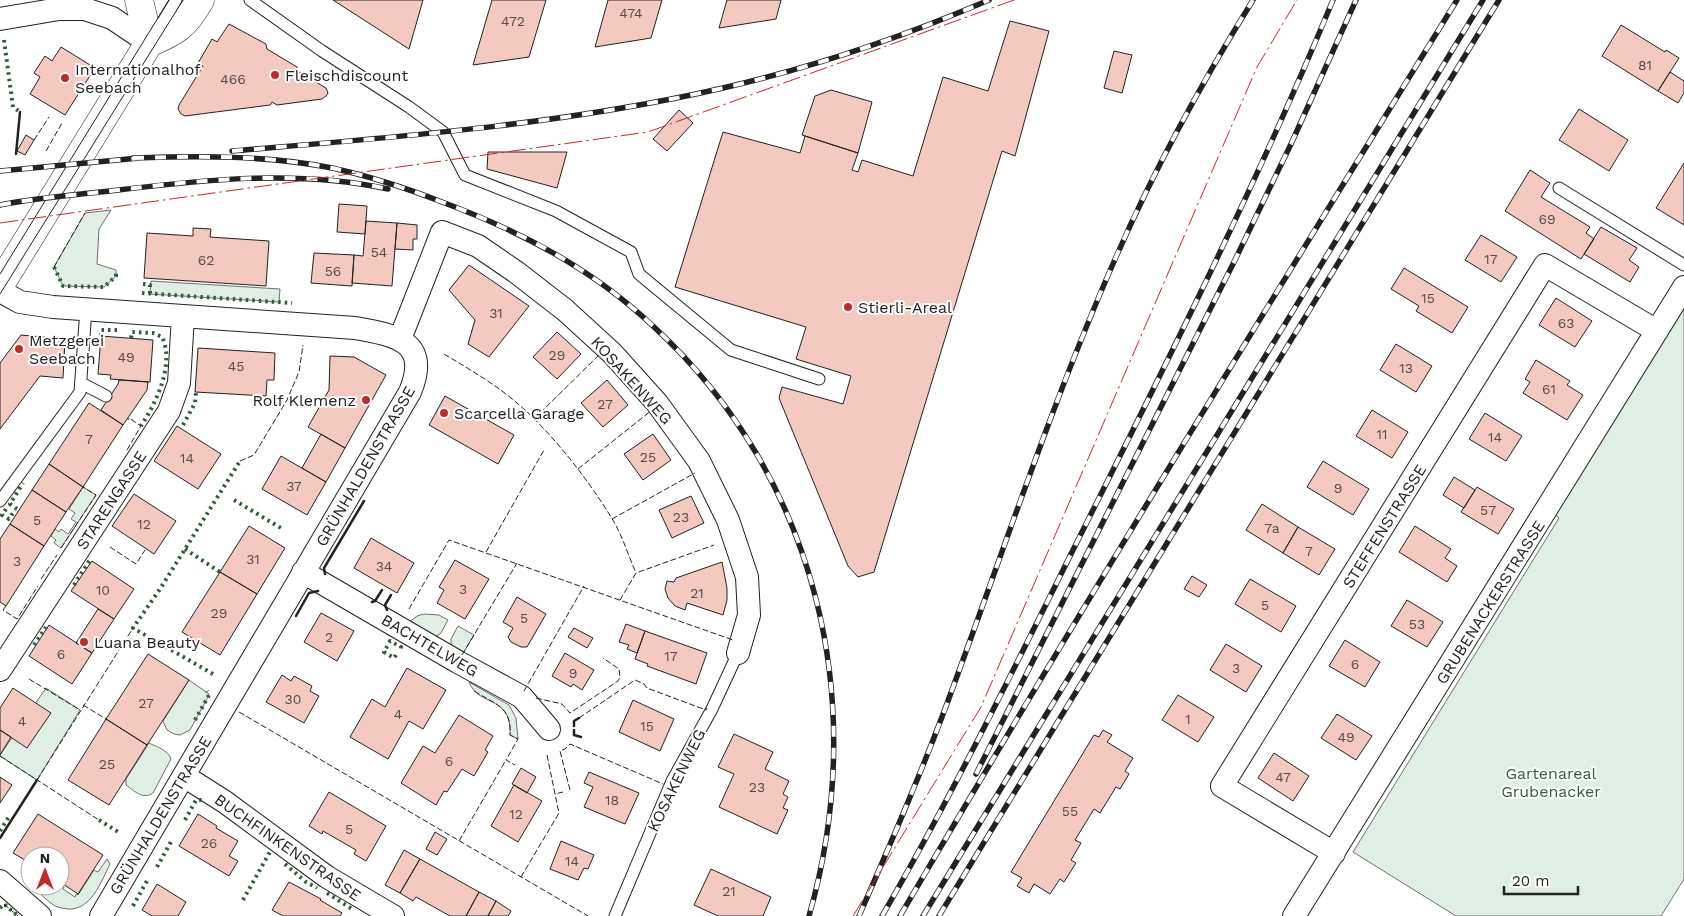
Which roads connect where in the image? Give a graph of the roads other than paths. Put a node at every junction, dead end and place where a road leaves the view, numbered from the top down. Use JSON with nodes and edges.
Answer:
{"nodes":[{"id":1,"x":139,"y":0,"type":"edge"},
{"id":2,"x":176,"y":0,"type":"edge"},
{"id":3,"x":200,"y":0,"type":"edge"},
{"id":4,"x":250,"y":0,"type":"edge"},
{"id":5,"x":83,"y":4,"type":"edge"},
{"id":6,"x":0,"y":19,"type":"edge"},
{"id":7,"x":149,"y":43,"type":"junction"},
{"id":8,"x":1559,"y":188,"type":"dead end"},
{"id":9,"x":1684,"y":266,"type":"edge"},
{"id":10,"x":0,"y":285,"type":"edge"},
{"id":11,"x":1684,"y":287,"type":"edge"},
{"id":12,"x":0,"y":291,"type":"edge"},
{"id":13,"x":86,"y":309,"type":"junction"},
{"id":14,"x":183,"y":316,"type":"junction"},
{"id":15,"x":1657,"y":331,"type":"junction"},
{"id":16,"x":400,"y":339,"type":"junction"},
{"id":17,"x":820,"y":379,"type":"dead end"},
{"id":18,"x":81,"y":382,"type":"junction"},
{"id":19,"x":106,"y":396,"type":"dead end"},
{"id":20,"x":0,"y":501,"type":"edge"},
{"id":21,"x":303,"y":572,"type":"junction"},
{"id":22,"x":738,"y":653,"type":"joint"},
{"id":23,"x":0,"y":670,"type":"edge"},
{"id":24,"x":549,"y":729,"type":"dead end"},
{"id":25,"x":184,"y":776,"type":"junction"},
{"id":26,"x":1334,"y":853,"type":"junction"},
{"id":27,"x":0,"y":880,"type":"edge"},
{"id":28,"x":40,"y":916,"type":"edge"},
{"id":29,"x":101,"y":916,"type":"edge"},
{"id":30,"x":393,"y":916,"type":"edge"},
{"id":31,"x":616,"y":916,"type":"edge"},
{"id":32,"x":1294,"y":916,"type":"edge"}],
"edges":[{"from":1,"to":7,"type":"main road"},
{"from":2,"to":7,"type":"lane"},
{"from":3,"to":7,"type":"main road"},
{"from":4,"to":17,"type":"lane"},
{"from":5,"to":6,"type":"street"},
{"from":5,"to":7,"type":"street"},
{"from":7,"to":10,"type":"main road"},
{"from":8,"to":9,"type":"lane"},
{"from":11,"to":15,"type":"street","name":"GRUBENACKERSTRASSE"},
{"from":12,"to":13,"type":"street"},
{"from":13,"to":14,"type":"street"},
{"from":13,"to":18,"type":"lane"},
{"from":14,"to":16,"type":"street"},
{"from":14,"to":23,"type":"street","name":"STARENGASSE"},
{"from":15,"to":26,"type":"street","name":"GRUBENACKERSTRASSE"},
{"from":15,"to":26,"type":"street","name":"STEFFENSTRASSE"},
{"from":16,"to":21,"type":"street","name":"GRÜNHALDENSTRASSE"},
{"from":16,"to":22,"type":"street","name":"KOSAKENWEG"},
{"from":18,"to":19,"type":"lane"},
{"from":18,"to":20,"type":"lane"},
{"from":21,"to":24,"type":"street","name":"BACHTELWEG"},
{"from":21,"to":25,"type":"street","name":"GRÜNHALDENSTRASSE"},
{"from":22,"to":31,"type":"lane","name":"KOSAKENWEG"},
{"from":25,"to":29,"type":"street","name":"GRÜNHALDENSTRASSE"},
{"from":25,"to":30,"type":"street","name":"BUCHFINKENSTRASSE"},
{"from":26,"to":32,"type":"street","name":"GRUBENACKERSTRASSE"},
{"from":27,"to":28,"type":"street"}]}
